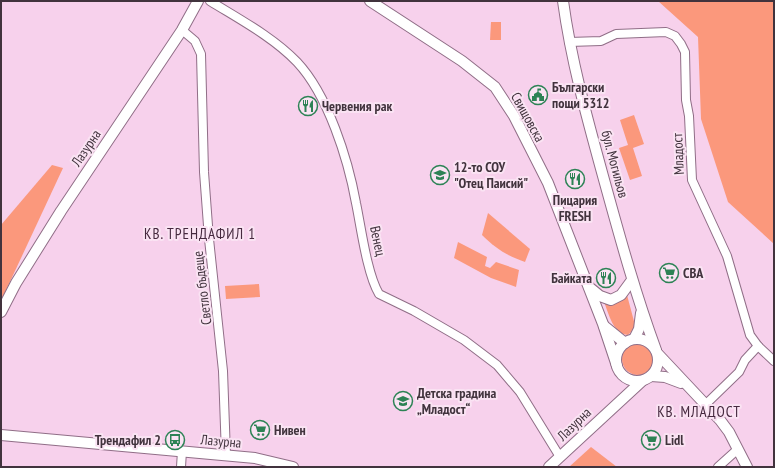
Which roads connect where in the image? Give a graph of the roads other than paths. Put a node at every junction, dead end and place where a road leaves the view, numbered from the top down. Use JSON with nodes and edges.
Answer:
{"nodes":[{"id":1,"x":198,"y":1,"type":"edge"},
{"id":2,"x":210,"y":1,"type":"edge"},
{"id":3,"x":370,"y":1,"type":"edge"},
{"id":4,"x":563,"y":1,"type":"edge"},
{"id":5,"x":182,"y":30,"type":"junction"},
{"id":6,"x":569,"y":42,"type":"junction"},
{"id":7,"x":632,"y":280,"type":"junction"},
{"id":8,"x":586,"y":284,"type":"junction"},
{"id":9,"x":641,"y":309,"type":"junction"},
{"id":10,"x":1,"y":312,"type":"edge"},
{"id":11,"x":603,"y":324,"type":"junction"},
{"id":12,"x":629,"y":341,"type":"junction"},
{"id":13,"x":758,"y":346,"type":"junction"},
{"id":14,"x":657,"y":352,"type":"junction"},
{"id":15,"x":774,"y":361,"type":"edge"},
{"id":16,"x":618,"y":369,"type":"junction"},
{"id":17,"x":652,"y":376,"type":"junction"},
{"id":18,"x":642,"y":381,"type":"junction"},
{"id":19,"x":686,"y":386,"type":"junction"},
{"id":20,"x":618,"y":402,"type":"junction"},
{"id":21,"x":706,"y":404,"type":"junction"},
{"id":22,"x":1,"y":433,"type":"edge"},
{"id":23,"x":738,"y":449,"type":"junction"},
{"id":24,"x":182,"y":451,"type":"junction"},
{"id":25,"x":226,"y":455,"type":"junction"},
{"id":26,"x":560,"y":457,"type":"junction"},
{"id":27,"x":181,"y":467,"type":"edge"},
{"id":28,"x":293,"y":467,"type":"edge"},
{"id":29,"x":549,"y":467,"type":"edge"},
{"id":30,"x":718,"y":467,"type":"edge"},
{"id":31,"x":747,"y":467,"type":"edge"}],
"edges":[{"from":1,"to":5,"type":"street","name":"Лазурна"},
{"from":2,"to":26,"type":"street","name":"Венец"},
{"from":3,"to":8,"type":"street","name":"Свищовска"},
{"from":4,"to":6,"type":"street","name":"бул. Могильов"},
{"from":5,"to":10,"type":"street","name":"Лазурна"},
{"from":5,"to":25,"type":"street","name":"Светло бъдеще"},
{"from":6,"to":7,"type":"street","name":"бул. Могильов"},
{"from":6,"to":13,"type":"street","name":"Младост"},
{"from":7,"to":8,"type":"street"},
{"from":7,"to":9,"type":"street","name":"бул. Могильов"},
{"from":8,"to":11,"type":"street","name":"Свищовска"},
{"from":9,"to":12,"type":"street","name":"бул. Могильов"},
{"from":9,"to":14,"type":"street","name":"бул. Могильов"},
{"from":11,"to":12,"type":"street","name":"Свищовска"},
{"from":11,"to":16,"type":"street","name":"Свищовска"},
{"from":12,"to":14,"type":"street"},
{"from":12,"to":16,"type":"street"},
{"from":13,"to":15,"type":"street","name":"Младост"},
{"from":13,"to":21,"type":"street"},
{"from":14,"to":17,"type":"street"},
{"from":14,"to":19,"type":"street"},
{"from":16,"to":18,"type":"street"},
{"from":16,"to":20,"type":"street"},
{"from":17,"to":18,"type":"street"},
{"from":17,"to":19,"type":"street"},
{"from":18,"to":20,"type":"street","name":"Лазурна"},
{"from":19,"to":21,"type":"street"},
{"from":20,"to":26,"type":"street","name":"Лазурна"},
{"from":21,"to":23,"type":"street"},
{"from":22,"to":24,"type":"street","name":"Лазурна"},
{"from":23,"to":30,"type":"street"},
{"from":23,"to":31,"type":"street"},
{"from":24,"to":25,"type":"street","name":"Лазурна"},
{"from":24,"to":27,"type":"street"},
{"from":25,"to":28,"type":"street","name":"Лазурна"},
{"from":26,"to":29,"type":"street","name":"Лазурна"}]}
